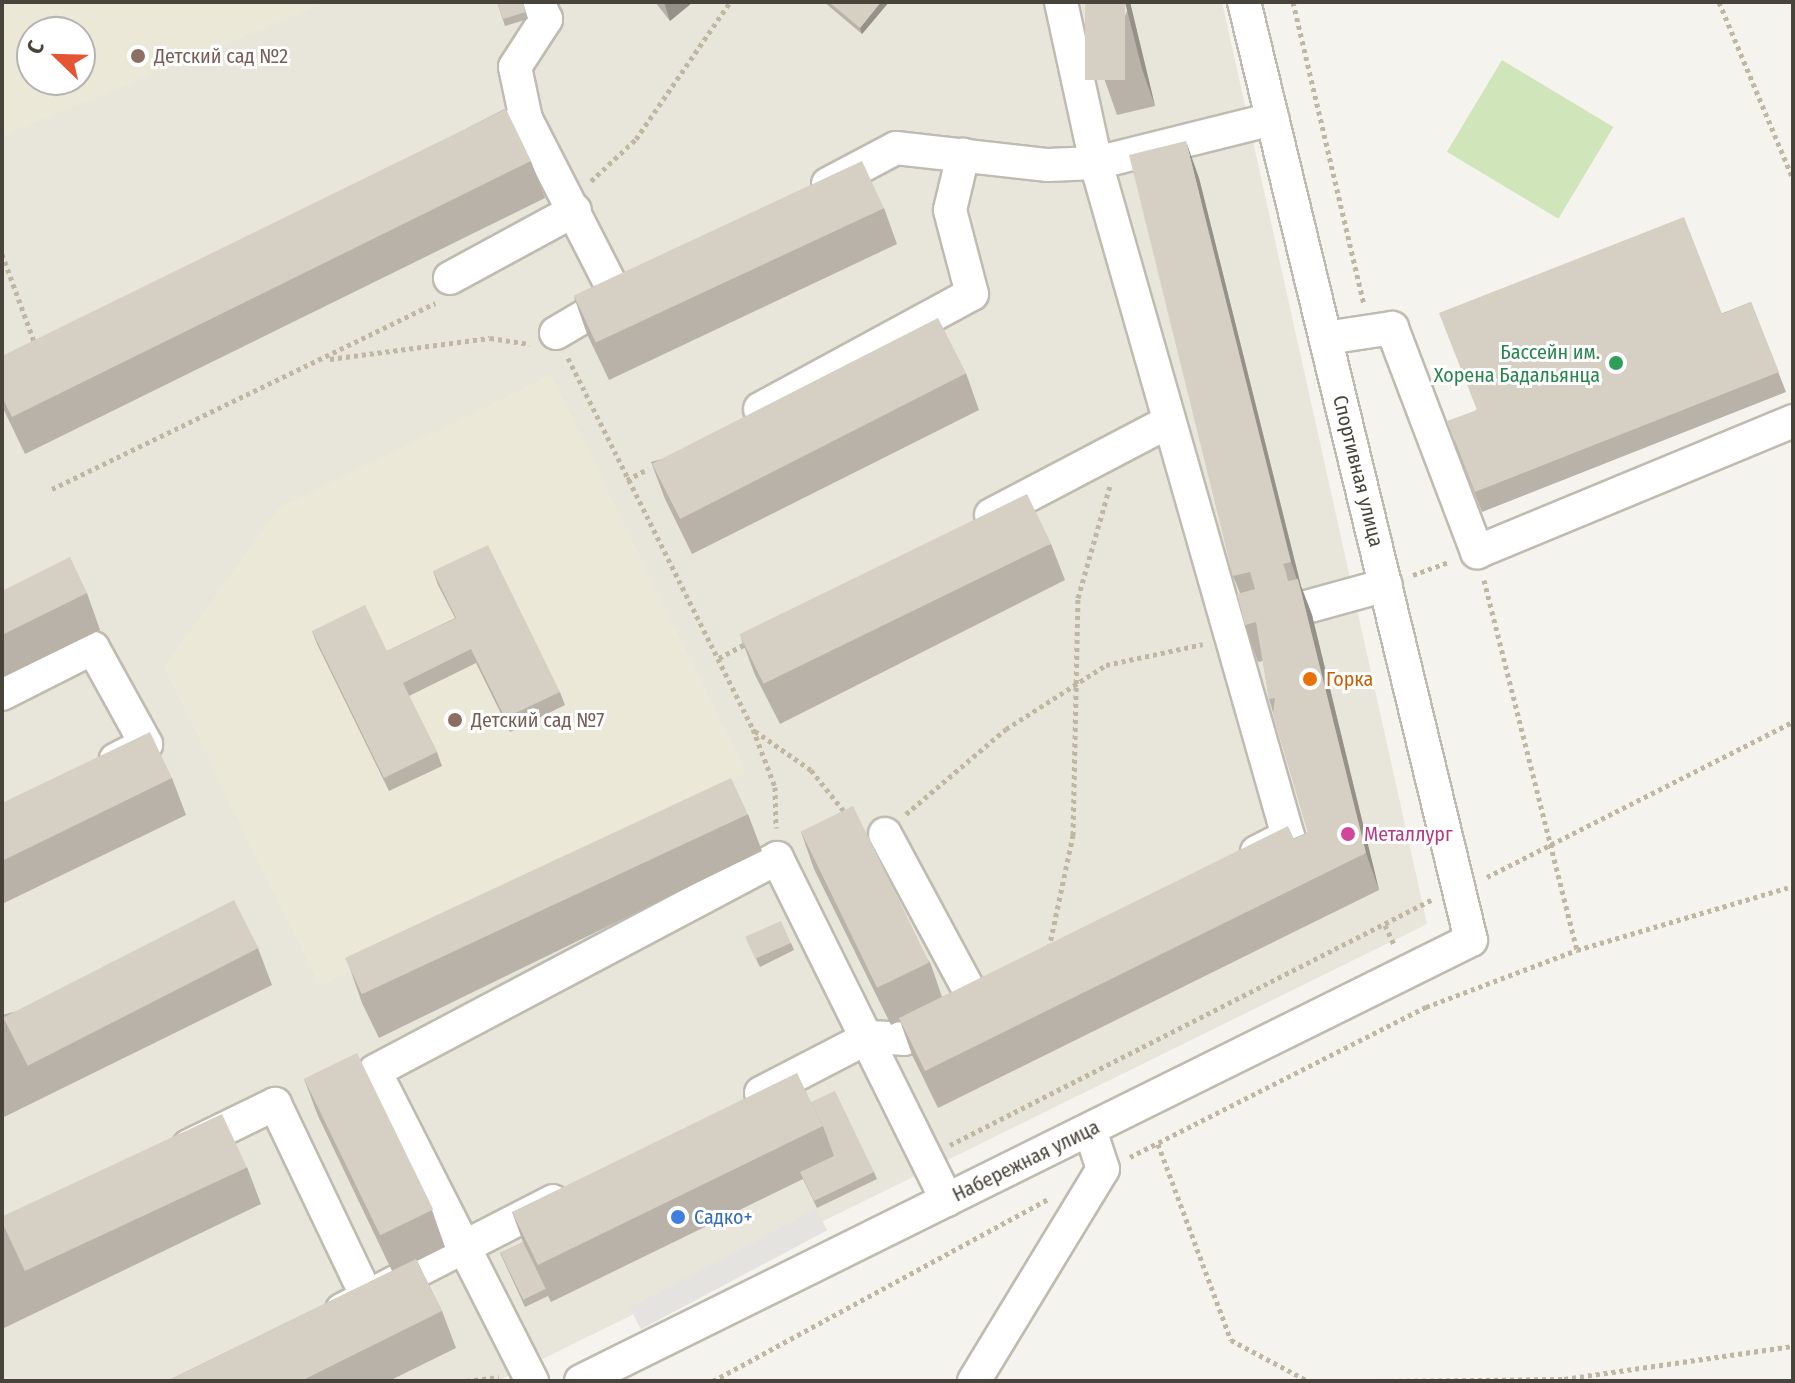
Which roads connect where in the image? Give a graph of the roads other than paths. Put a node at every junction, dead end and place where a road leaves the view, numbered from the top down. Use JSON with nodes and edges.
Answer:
{"nodes":[{"id":1,"x":538,"y":2,"type":"edge"},
{"id":2,"x":1061,"y":2,"type":"edge"},
{"id":3,"x":1244,"y":2,"type":"edge"},
{"id":4,"x":526,"y":119,"type":"junction"},
{"id":5,"x":1273,"y":119,"type":"junction"},
{"id":6,"x":963,"y":155,"type":"junction"},
{"id":7,"x":441,"y":162,"type":"edge"},
{"id":8,"x":1096,"y":163,"type":"junction"},
{"id":9,"x":798,"y":200,"type":"edge"},
{"id":10,"x":575,"y":210,"type":"junction"},
{"id":11,"x":450,"y":278,"type":"road end"},
{"id":12,"x":1326,"y":338,"type":"junction"},
{"id":13,"x":555,"y":348,"type":"road end"},
{"id":14,"x":1793,"y":421,"type":"edge"},
{"id":15,"x":1168,"y":422,"type":"junction"},
{"id":16,"x":729,"y":426,"type":"edge"},
{"id":17,"x":955,"y":534,"type":"edge"},
{"id":18,"x":1386,"y":585,"type":"junction"},
{"id":19,"x":1299,"y":609,"type":"edge"},
{"id":20,"x":1266,"y":619,"type":"edge"},
{"id":21,"x":1228,"y":630,"type":"junction"},
{"id":22,"x":2,"y":694,"type":"edge"},
{"id":23,"x":81,"y":776,"type":"edge"},
{"id":24,"x":885,"y":834,"type":"road end"},
{"id":25,"x":1233,"y":865,"type":"edge"},
{"id":26,"x":1471,"y":940,"type":"joint"},
{"id":27,"x":1043,"y":965,"type":"edge"},
{"id":28,"x":975,"y":1001,"type":"junction"},
{"id":29,"x":869,"y":1037,"type":"junction"},
{"id":30,"x":728,"y":1110,"type":"edge"},
{"id":31,"x":1090,"y":1130,"type":"junction"},
{"id":32,"x":160,"y":1160,"type":"edge"},
{"id":33,"x":587,"y":1183,"type":"edge"},
{"id":34,"x":947,"y":1200,"type":"junction"},
{"id":35,"x":460,"y":1248,"type":"junction"},
{"id":36,"x":367,"y":1297,"type":"junction"},
{"id":37,"x":311,"y":1325,"type":"edge"},
{"id":38,"x":532,"y":1381,"type":"edge"},
{"id":39,"x":581,"y":1381,"type":"edge"},
{"id":40,"x":974,"y":1381,"type":"edge"}],
"edges":[{"from":1,"to":4,"type":"street"},
{"from":2,"to":8,"type":"street"},
{"from":3,"to":5,"type":"street","name":"Спортивная улица"},
{"from":4,"to":7,"type":"street"},
{"from":4,"to":10,"type":"street"},
{"from":5,"to":8,"type":"street"},
{"from":5,"to":12,"type":"street","name":"Спортивная улица"},
{"from":6,"to":8,"type":"street"},
{"from":6,"to":9,"type":"street"},
{"from":6,"to":16,"type":"street"},
{"from":8,"to":15,"type":"street"},
{"from":10,"to":11,"type":"street"},
{"from":10,"to":13,"type":"street"},
{"from":12,"to":14,"type":"street"},
{"from":12,"to":18,"type":"street","name":"Спортивная улица"},
{"from":15,"to":17,"type":"street"},
{"from":15,"to":21,"type":"street"},
{"from":18,"to":19,"type":"street"},
{"from":18,"to":26,"type":"street","name":"Спортивная улица"},
{"from":20,"to":21,"type":"street"},
{"from":21,"to":25,"type":"street"},
{"from":22,"to":23,"type":"street"},
{"from":24,"to":28,"type":"street"},
{"from":26,"to":31,"type":"street","name":"Набережная улица"},
{"from":27,"to":28,"type":"street"},
{"from":28,"to":29,"type":"street"},
{"from":29,"to":30,"type":"street"},
{"from":29,"to":34,"type":"street"},
{"from":29,"to":35,"type":"street"},
{"from":31,"to":34,"type":"street","name":"Набережная улица"},
{"from":31,"to":40,"type":"street"},
{"from":32,"to":36,"type":"street"},
{"from":33,"to":35,"type":"street"},
{"from":34,"to":39,"type":"street","name":"Набережная улица"},
{"from":35,"to":36,"type":"street"},
{"from":35,"to":38,"type":"street"},
{"from":36,"to":37,"type":"street"}]}
